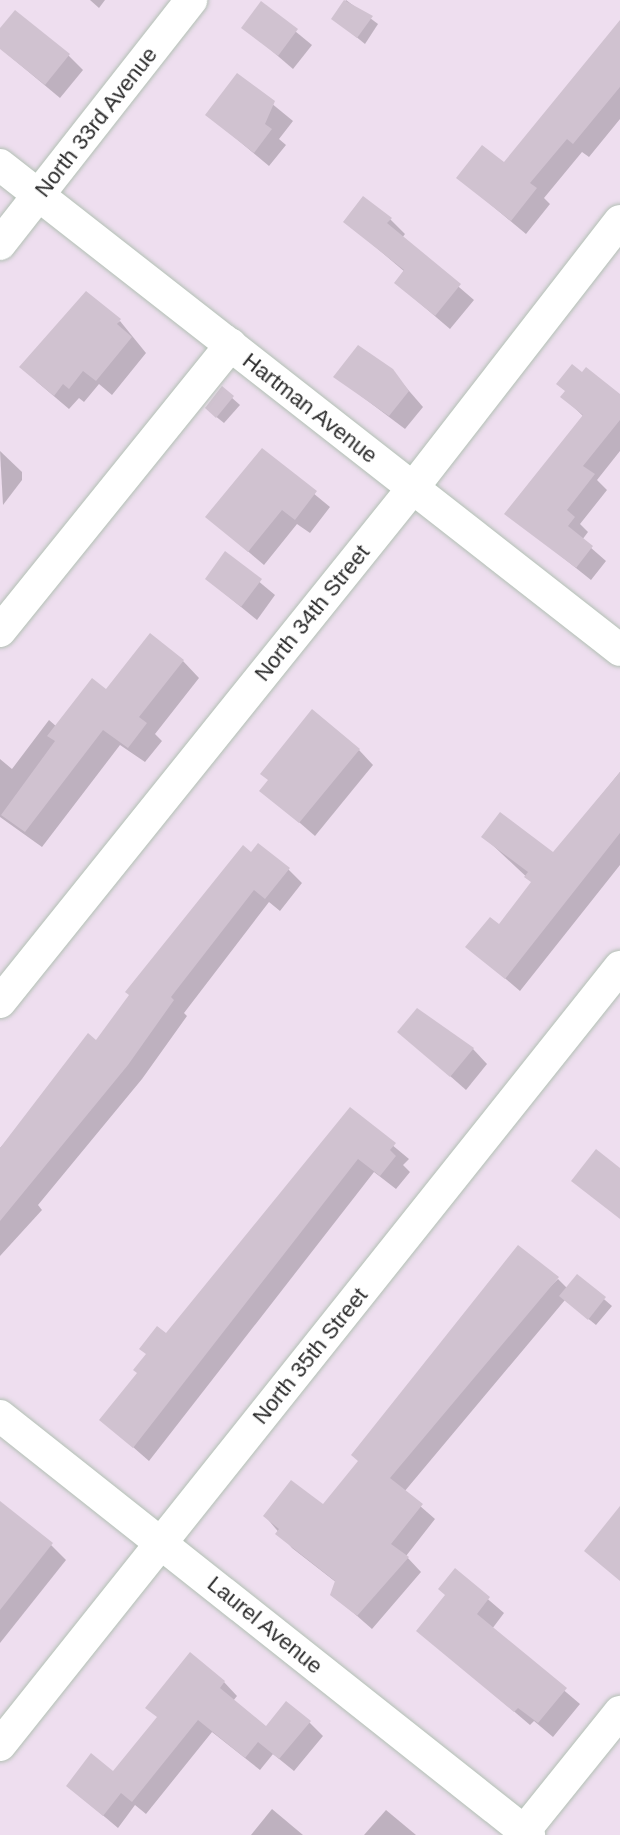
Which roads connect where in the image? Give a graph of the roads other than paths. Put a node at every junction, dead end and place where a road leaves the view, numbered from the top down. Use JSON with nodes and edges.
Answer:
{"nodes":[{"id":1,"x":191,"y":0,"type":"edge"},
{"id":2,"x":0,"y":165,"type":"edge"},
{"id":3,"x":39,"y":195,"type":"junction"},
{"id":4,"x":620,"y":221,"type":"edge"},
{"id":5,"x":0,"y":244,"type":"edge"},
{"id":6,"x":231,"y":345,"type":"junction"},
{"id":7,"x":412,"y":489,"type":"junction"},
{"id":8,"x":0,"y":631,"type":"edge"},
{"id":9,"x":620,"y":650,"type":"edge"},
{"id":10,"x":620,"y":967,"type":"edge"},
{"id":11,"x":0,"y":1002,"type":"edge"},
{"id":12,"x":0,"y":1416,"type":"edge"},
{"id":13,"x":162,"y":1542,"type":"junction"},
{"id":14,"x":620,"y":1712,"type":"edge"},
{"id":15,"x":0,"y":1745,"type":"edge"},
{"id":16,"x":525,"y":1834,"type":"edge"}],
"edges":[{"from":1,"to":3,"type":"street","name":"North 33rd Avenue"},
{"from":2,"to":3,"type":"street","name":"Hartman Avenue"},
{"from":3,"to":5,"type":"street","name":"North 33rd Avenue"},
{"from":3,"to":6,"type":"street","name":"Hartman Avenue"},
{"from":4,"to":7,"type":"street","name":"North 34th Street"},
{"from":6,"to":7,"type":"street","name":"Hartman Avenue"},
{"from":6,"to":8,"type":"street"},
{"from":7,"to":9,"type":"street","name":"Hartman Avenue"},
{"from":7,"to":11,"type":"street","name":"North 34th Street"},
{"from":10,"to":13,"type":"street","name":"North 35th Street"},
{"from":12,"to":13,"type":"street","name":"Laurel Avenue"},
{"from":13,"to":15,"type":"street","name":"North 35th Street"},
{"from":13,"to":16,"type":"street","name":"Laurel Avenue"},
{"from":14,"to":16,"type":"street"}]}
